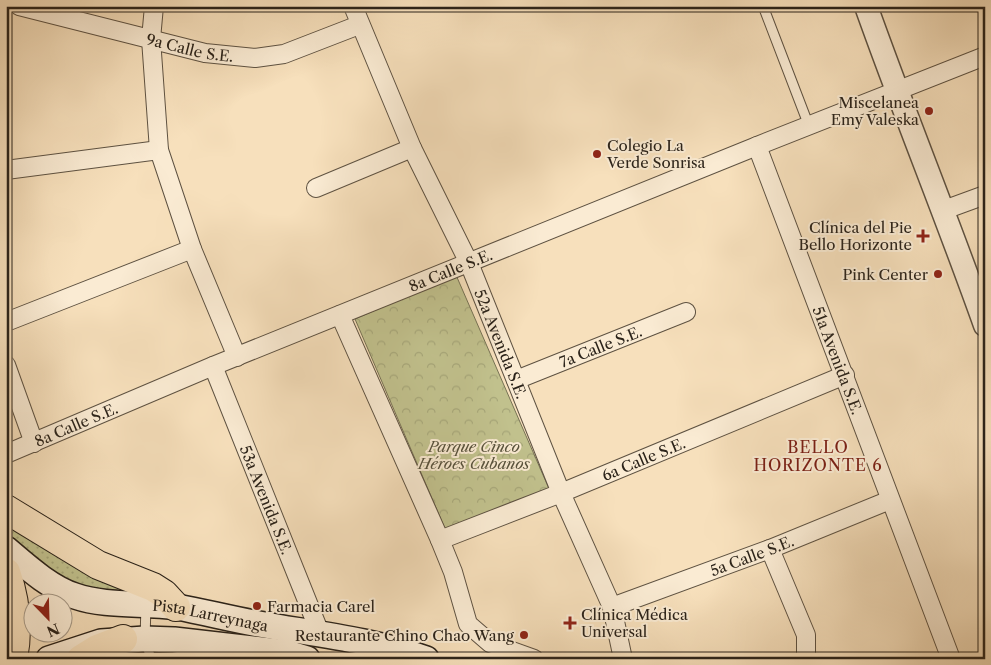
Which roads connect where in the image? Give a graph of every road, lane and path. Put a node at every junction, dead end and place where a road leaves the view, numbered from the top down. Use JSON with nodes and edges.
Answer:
{"nodes":[{"id":1,"x":19,"y":6,"type":"edge"},
{"id":2,"x":154,"y":6,"type":"edge"},
{"id":3,"x":353,"y":6,"type":"edge"},
{"id":4,"x":763,"y":6,"type":"edge"},
{"id":5,"x":866,"y":6,"type":"edge"},
{"id":6,"x":359,"y":25,"type":"junction"},
{"id":7,"x":151,"y":39,"type":"junction"},
{"id":8,"x":985,"y":56,"type":"edge"},
{"id":9,"x":896,"y":91,"type":"junction"},
{"id":10,"x":809,"y":126,"type":"junction"},
{"id":11,"x":757,"y":146,"type":"junction"},
{"id":12,"x":412,"y":148,"type":"junction"},
{"id":13,"x":159,"y":150,"type":"junction"},
{"id":14,"x":6,"y":170,"type":"edge"},
{"id":15,"x":316,"y":188,"type":"dead end"},
{"id":16,"x":985,"y":195,"type":"edge"},
{"id":17,"x":944,"y":210,"type":"junction"},
{"id":18,"x":192,"y":249,"type":"junction"},
{"id":19,"x":469,"y":263,"type":"junction"},
{"id":20,"x":686,"y":312,"type":"dead end"},
{"id":21,"x":340,"y":315,"type":"junction"},
{"id":22,"x":6,"y":322,"type":"edge"},
{"id":23,"x":985,"y":325,"type":"edge"},
{"id":24,"x":237,"y":357,"type":"junction"},
{"id":25,"x":6,"y":365,"type":"edge"},
{"id":26,"x":212,"y":366,"type":"junction"},
{"id":27,"x":845,"y":375,"type":"junction"},
{"id":28,"x":516,"y":380,"type":"junction"},
{"id":29,"x":34,"y":443,"type":"junction"},
{"id":30,"x":6,"y":454,"type":"edge"},
{"id":31,"x":561,"y":492,"type":"junction"},
{"id":32,"x":890,"y":500,"type":"junction"},
{"id":33,"x":6,"y":509,"type":"edge"},
{"id":34,"x":440,"y":540,"type":"junction"},
{"id":35,"x":6,"y":549,"type":"edge"},
{"id":36,"x":770,"y":549,"type":"junction"},
{"id":37,"x":6,"y":572,"type":"edge"},
{"id":38,"x":146,"y":605,"type":"junction"},
{"id":39,"x":176,"y":607,"type":"junction"},
{"id":40,"x":612,"y":607,"type":"junction"},
{"id":41,"x":320,"y":633,"type":"junction"},
{"id":42,"x":140,"y":646,"type":"edge"},
{"id":43,"x":236,"y":653,"type":"edge"},
{"id":44,"x":13,"y":659,"type":"edge"},
{"id":45,"x":50,"y":659,"type":"edge"},
{"id":46,"x":82,"y":659,"type":"edge"},
{"id":47,"x":307,"y":659,"type":"edge"},
{"id":48,"x":426,"y":659,"type":"edge"},
{"id":49,"x":534,"y":659,"type":"edge"},
{"id":50,"x":623,"y":659,"type":"edge"},
{"id":51,"x":806,"y":659,"type":"edge"},
{"id":52,"x":952,"y":659,"type":"edge"}],
"edges":[{"from":1,"to":7,"type":"street","name":"9a Calle S.E."},
{"from":2,"to":7,"type":"street"},
{"from":3,"to":6,"type":"street","name":"52a Avenida S.E."},
{"from":4,"to":10,"type":"lane"},
{"from":5,"to":9,"type":"street"},
{"from":6,"to":7,"type":"street","name":"9a Calle S.E."},
{"from":6,"to":12,"type":"street","name":"52a Avenida S.E."},
{"from":7,"to":13,"type":"street"},
{"from":8,"to":9,"type":"street","name":"8a Calle S.E."},
{"from":9,"to":10,"type":"street","name":"8a Calle S.E."},
{"from":9,"to":17,"type":"street"},
{"from":10,"to":11,"type":"street","name":"8a Calle S.E."},
{"from":11,"to":19,"type":"street","name":"8a Calle S.E."},
{"from":11,"to":27,"type":"street","name":"51a Avenida S.E."},
{"from":12,"to":15,"type":"street"},
{"from":12,"to":19,"type":"street","name":"52a Avenida S.E."},
{"from":13,"to":14,"type":"street"},
{"from":13,"to":18,"type":"street"},
{"from":16,"to":17,"type":"street"},
{"from":17,"to":23,"type":"street"},
{"from":18,"to":22,"type":"street"},
{"from":18,"to":24,"type":"street"},
{"from":19,"to":21,"type":"street","name":"8a Calle S.E."},
{"from":19,"to":28,"type":"street","name":"52a Avenida S.E."},
{"from":20,"to":28,"type":"street","name":"7a Calle S.E."},
{"from":21,"to":24,"type":"street","name":"8a Calle S.E."},
{"from":21,"to":34,"type":"street"},
{"from":24,"to":26,"type":"street","name":"8a Calle S.E."},
{"from":25,"to":29,"type":"street"},
{"from":26,"to":29,"type":"street","name":"8a Calle S.E."},
{"from":26,"to":41,"type":"street","name":"53a Avenida S.E."},
{"from":27,"to":31,"type":"street","name":"6a Calle S.E."},
{"from":27,"to":32,"type":"street","name":"51a Avenida S.E."},
{"from":28,"to":31,"type":"street","name":"52a Avenida S.E."},
{"from":29,"to":30,"type":"street","name":"8a Calle S.E."},
{"from":31,"to":34,"type":"street","name":"6a Calle S.E."},
{"from":31,"to":40,"type":"street","name":"52a Avenida S.E."},
{"from":32,"to":36,"type":"street","name":"5a Calle S.E."},
{"from":32,"to":52,"type":"street","name":"51a Avenida S.E."},
{"from":33,"to":39,"type":"main road"},
{"from":34,"to":49,"type":"street"},
{"from":35,"to":38,"type":"main road","name":"Pista Larreynaga"},
{"from":36,"to":40,"type":"street","name":"5a Calle S.E."},
{"from":36,"to":51,"type":"street"},
{"from":37,"to":44,"type":"main road"},
{"from":38,"to":39,"type":"main road","name":"Pista Larreynaga"},
{"from":38,"to":42,"type":"lane"},
{"from":39,"to":41,"type":"main road","name":"Pista Larreynaga"},
{"from":40,"to":50,"type":"street","name":"52a Avenida S.E."},
{"from":41,"to":48,"type":"main road","name":"Pista Larreynaga"},
{"from":42,"to":43,"type":"main road","name":"Pista Larreynaga"},
{"from":42,"to":45,"type":"main road","name":"Pista Larreynaga"},
{"from":42,"to":46,"type":"main road"},
{"from":43,"to":47,"type":"main road","name":"Pista Larreynaga"}]}
